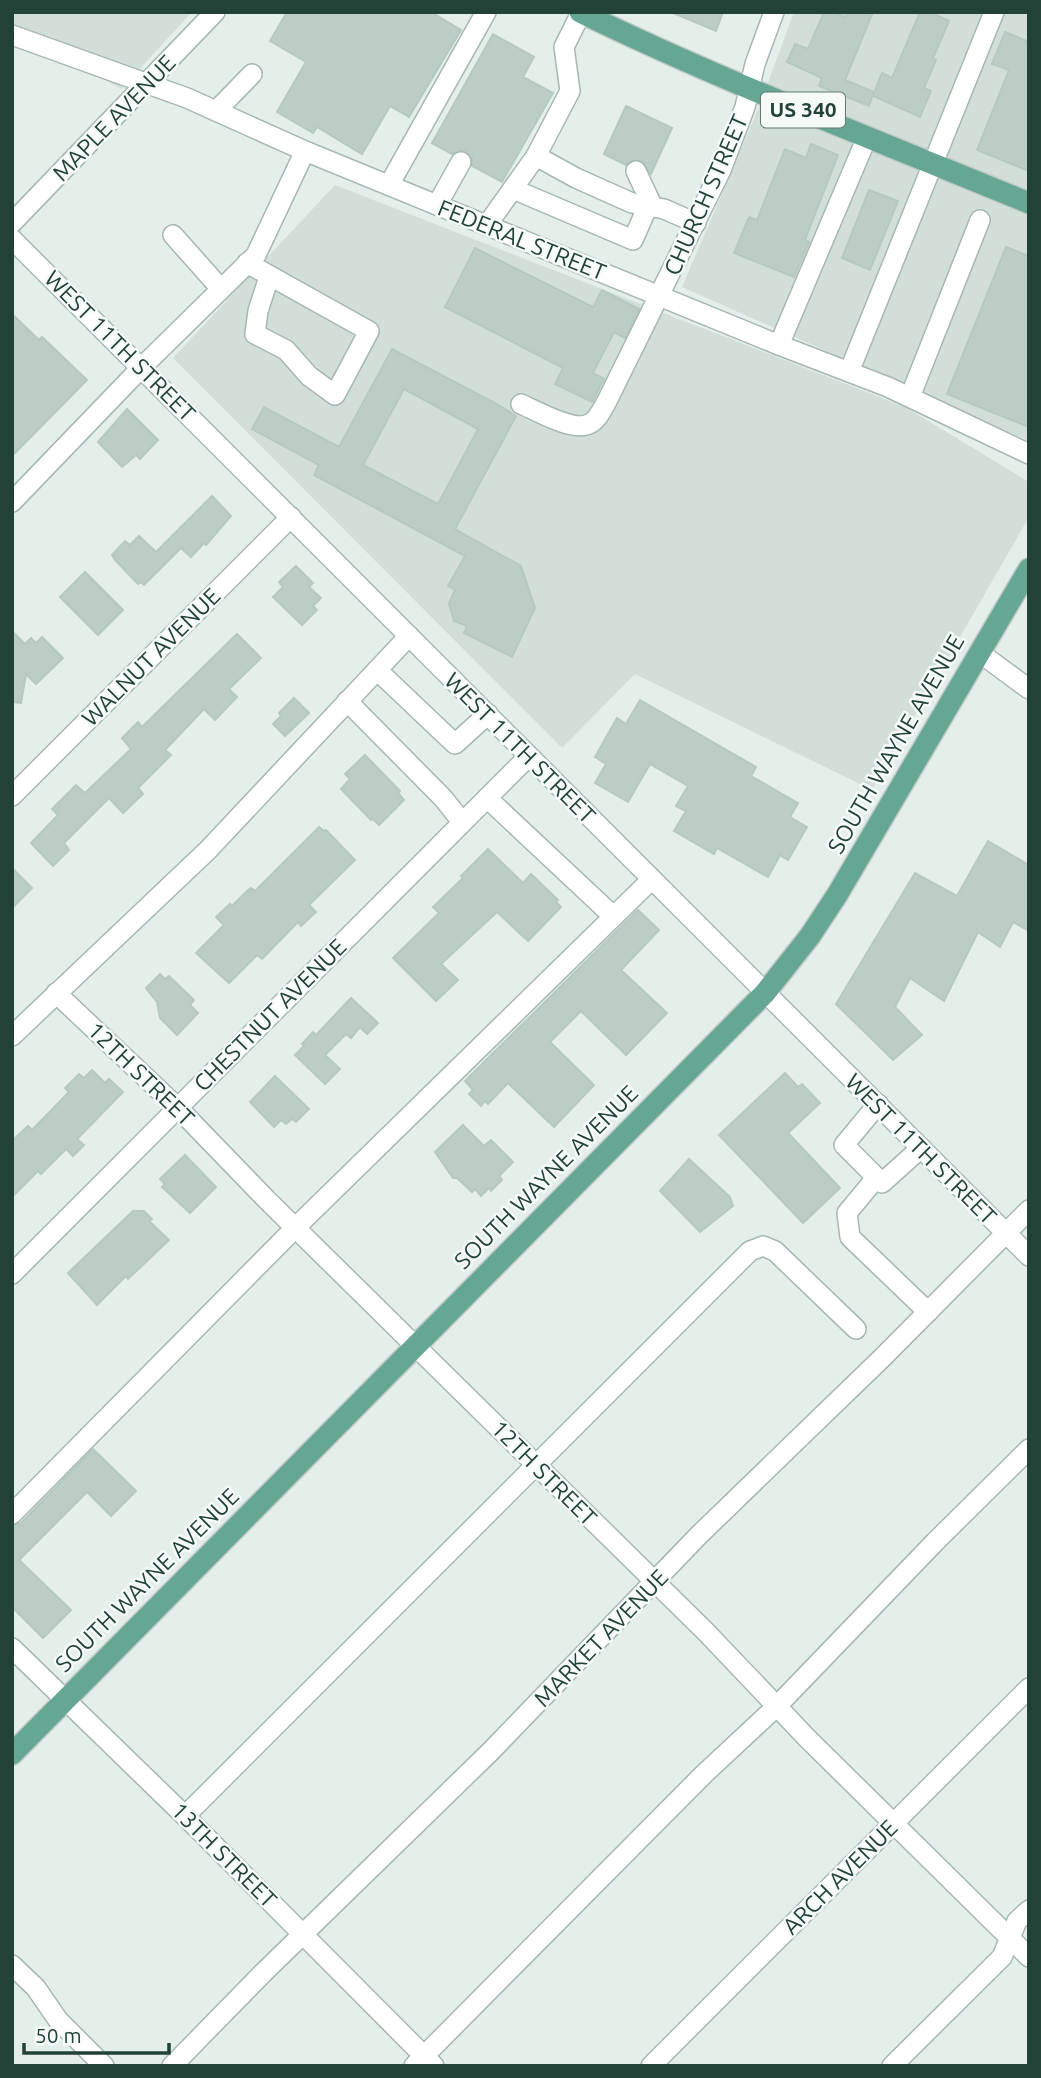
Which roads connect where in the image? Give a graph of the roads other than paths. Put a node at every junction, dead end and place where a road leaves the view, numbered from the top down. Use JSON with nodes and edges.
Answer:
{"nodes":[{"id":1,"x":215,"y":12,"type":"edge"},
{"id":2,"x":486,"y":12,"type":"edge"},
{"id":3,"x":774,"y":12,"type":"edge"},
{"id":4,"x":994,"y":12,"type":"edge"},
{"id":5,"x":581,"y":13,"type":"edge"},
{"id":6,"x":12,"y":35,"type":"edge"},
{"id":7,"x":252,"y":74,"type":"dead end"},
{"id":8,"x":148,"y":85,"type":"junction"},
{"id":9,"x":750,"y":87,"type":"junction"},
{"id":10,"x":216,"y":111,"type":"junction"},
{"id":11,"x":867,"y":137,"type":"junction"},
{"id":12,"x":305,"y":151,"type":"junction"},
{"id":13,"x":536,"y":156,"type":"junction"},
{"id":14,"x":461,"y":162,"type":"dead end"},
{"id":15,"x":933,"y":163,"type":"junction"},
{"id":16,"x":636,"y":171,"type":"dead end"},
{"id":17,"x":389,"y":185,"type":"junction"},
{"id":18,"x":513,"y":189,"type":"junction"},
{"id":19,"x":1029,"y":202,"type":"edge"},
{"id":20,"x":437,"y":205,"type":"junction"},
{"id":21,"x":650,"y":205,"type":"junction"},
{"id":22,"x":980,"y":220,"type":"dead end"},
{"id":23,"x":12,"y":223,"type":"edge"},
{"id":24,"x":696,"y":223,"type":"junction"},
{"id":25,"x":487,"y":225,"type":"junction"},
{"id":26,"x":173,"y":235,"type":"dead end"},
{"id":27,"x":12,"y":239,"type":"edge"},
{"id":28,"x":247,"y":263,"type":"junction"},
{"id":29,"x":270,"y":277,"type":"junction"},
{"id":30,"x":221,"y":289,"type":"junction"},
{"id":31,"x":660,"y":296,"type":"junction"},
{"id":32,"x":779,"y":345,"type":"junction"},
{"id":33,"x":141,"y":368,"type":"junction"},
{"id":34,"x":849,"y":372,"type":"junction"},
{"id":35,"x":910,"y":397,"type":"junction"},
{"id":36,"x":521,"y":404,"type":"dead end"},
{"id":37,"x":1029,"y":454,"type":"edge"},
{"id":38,"x":12,"y":502,"type":"edge"},
{"id":39,"x":290,"y":517,"type":"junction"},
{"id":40,"x":1026,"y":582,"type":"edge"},
{"id":41,"x":409,"y":636,"type":"junction"},
{"id":42,"x":980,"y":653,"type":"junction"},
{"id":43,"x":377,"y":670,"type":"junction"},
{"id":44,"x":1029,"y":689,"type":"edge"},
{"id":45,"x":347,"y":701,"type":"junction"},
{"id":46,"x":488,"y":714,"type":"junction"},
{"id":47,"x":529,"y":756,"type":"junction"},
{"id":48,"x":12,"y":796,"type":"edge"},
{"id":49,"x":487,"y":798,"type":"junction"},
{"id":50,"x":462,"y":822,"type":"junction"},
{"id":51,"x":652,"y":879,"type":"junction"},
{"id":52,"x":613,"y":916,"type":"junction"},
{"id":53,"x":56,"y":993,"type":"junction"},
{"id":54,"x":765,"y":993,"type":"junction"},
{"id":55,"x":12,"y":1036,"type":"edge"},
{"id":56,"x":878,"y":1104,"type":"junction"},
{"id":57,"x":178,"y":1108,"type":"junction"},
{"id":58,"x":921,"y":1148,"type":"junction"},
{"id":59,"x":876,"y":1178,"type":"junction"},
{"id":60,"x":1029,"y":1210,"type":"edge"},
{"id":61,"x":296,"y":1227,"type":"junction"},
{"id":62,"x":1006,"y":1234,"type":"junction"},
{"id":63,"x":1029,"y":1256,"type":"edge"},
{"id":64,"x":12,"y":1274,"type":"edge"},
{"id":65,"x":928,"y":1312,"type":"junction"},
{"id":66,"x":856,"y":1329,"type":"dead end"},
{"id":67,"x":415,"y":1347,"type":"junction"},
{"id":68,"x":1029,"y":1449,"type":"edge"},
{"id":69,"x":536,"y":1465,"type":"junction"},
{"id":70,"x":12,"y":1514,"type":"edge"},
{"id":71,"x":654,"y":1583,"type":"junction"},
{"id":72,"x":12,"y":1648,"type":"edge"},
{"id":73,"x":1029,"y":1688,"type":"edge"},
{"id":74,"x":65,"y":1701,"type":"junction"},
{"id":75,"x":777,"y":1706,"type":"junction"},
{"id":76,"x":12,"y":1754,"type":"edge"},
{"id":77,"x":186,"y":1816,"type":"junction"},
{"id":78,"x":893,"y":1823,"type":"junction"},
{"id":79,"x":1029,"y":1910,"type":"edge"},
{"id":80,"x":303,"y":1935,"type":"junction"},
{"id":81,"x":1009,"y":1937,"type":"junction"},
{"id":82,"x":1029,"y":1957,"type":"edge"},
{"id":83,"x":12,"y":1965,"type":"edge"},
{"id":84,"x":424,"y":2062,"type":"edge"},
{"id":85,"x":104,"y":2066,"type":"edge"},
{"id":86,"x":172,"y":2066,"type":"edge"},
{"id":87,"x":651,"y":2066,"type":"edge"},
{"id":88,"x":892,"y":2066,"type":"edge"}],
"edges":[{"from":1,"to":8,"type":"street","name":"MAPLE AVENUE"},
{"from":2,"to":17,"type":"street"},
{"from":3,"to":9,"type":"street","name":"CHURCH STREET"},
{"from":4,"to":15,"type":"street"},
{"from":5,"to":9,"type":"main road","number":"US 340"},
{"from":5,"to":13,"type":"street"},
{"from":6,"to":8,"type":"street","name":"FEDERAL STREET"},
{"from":7,"to":10,"type":"street"},
{"from":8,"to":10,"type":"street","name":"FEDERAL STREET"},
{"from":8,"to":23,"type":"street","name":"MAPLE AVENUE"},
{"from":9,"to":11,"type":"main road","number":"US 340"},
{"from":9,"to":24,"type":"street","name":"CHURCH STREET"},
{"from":10,"to":12,"type":"street","name":"FEDERAL STREET"},
{"from":11,"to":15,"type":"main road","number":"US 340"},
{"from":11,"to":32,"type":"street"},
{"from":12,"to":17,"type":"street","name":"FEDERAL STREET"},
{"from":12,"to":28,"type":"street"},
{"from":13,"to":18,"type":"street"},
{"from":13,"to":21,"type":"street"},
{"from":14,"to":20,"type":"street"},
{"from":15,"to":19,"type":"main road","number":"US 340"},
{"from":15,"to":34,"type":"street"},
{"from":16,"to":21,"type":"street"},
{"from":17,"to":20,"type":"street","name":"FEDERAL STREET"},
{"from":18,"to":21,"type":"street"},
{"from":18,"to":25,"type":"street"},
{"from":20,"to":25,"type":"street","name":"FEDERAL STREET"},
{"from":21,"to":24,"type":"street"},
{"from":22,"to":35,"type":"street"},
{"from":24,"to":31,"type":"street","name":"CHURCH STREET"},
{"from":25,"to":31,"type":"street","name":"FEDERAL STREET"},
{"from":26,"to":30,"type":"street"},
{"from":27,"to":33,"type":"street","name":"WEST 11TH STREET"},
{"from":28,"to":29,"type":"street"},
{"from":28,"to":30,"type":"street"},
{"from":29,"to":29,"type":"street"},
{"from":30,"to":33,"type":"street"},
{"from":31,"to":32,"type":"street","name":"FEDERAL STREET"},
{"from":31,"to":36,"type":"street","name":"CHURCH STREET"},
{"from":32,"to":34,"type":"street","name":"FEDERAL STREET"},
{"from":33,"to":38,"type":"street"},
{"from":33,"to":39,"type":"street","name":"WEST 11TH STREET"},
{"from":34,"to":35,"type":"street","name":"FEDERAL STREET"},
{"from":35,"to":37,"type":"street","name":"FEDERAL STREET"},
{"from":39,"to":41,"type":"street","name":"WEST 11TH STREET"},
{"from":39,"to":48,"type":"street","name":"WALNUT AVENUE"},
{"from":40,"to":42,"type":"main road","name":"SOUTH WAYNE AVENUE"},
{"from":41,"to":43,"type":"street"},
{"from":41,"to":46,"type":"street","name":"WEST 11TH STREET"},
{"from":42,"to":44,"type":"street"},
{"from":42,"to":54,"type":"main road","name":"SOUTH WAYNE AVENUE"},
{"from":43,"to":45,"type":"street"},
{"from":43,"to":46,"type":"street"},
{"from":45,"to":50,"type":"street"},
{"from":45,"to":53,"type":"street"},
{"from":46,"to":47,"type":"street","name":"WEST 11TH STREET"},
{"from":47,"to":49,"type":"street","name":"CHESTNUT AVENUE"},
{"from":47,"to":51,"type":"street","name":"WEST 11TH STREET"},
{"from":49,"to":50,"type":"street","name":"CHESTNUT AVENUE"},
{"from":49,"to":52,"type":"street"},
{"from":50,"to":57,"type":"street","name":"CHESTNUT AVENUE"},
{"from":51,"to":52,"type":"street"},
{"from":51,"to":54,"type":"street","name":"WEST 11TH STREET"},
{"from":52,"to":61,"type":"street"},
{"from":53,"to":55,"type":"street"},
{"from":53,"to":57,"type":"street","name":"12TH STREET"},
{"from":54,"to":56,"type":"street","name":"WEST 11TH STREET"},
{"from":54,"to":67,"type":"main road","name":"SOUTH WAYNE AVENUE"},
{"from":56,"to":58,"type":"street","name":"WEST 11TH STREET"},
{"from":56,"to":59,"type":"street"},
{"from":57,"to":61,"type":"street","name":"12TH STREET"},
{"from":57,"to":64,"type":"street","name":"CHESTNUT AVENUE"},
{"from":58,"to":59,"type":"street"},
{"from":58,"to":62,"type":"street","name":"WEST 11TH STREET"},
{"from":59,"to":65,"type":"street"},
{"from":60,"to":62,"type":"street","name":"MARKET AVENUE"},
{"from":61,"to":67,"type":"street","name":"12TH STREET"},
{"from":61,"to":70,"type":"street"},
{"from":62,"to":63,"type":"street","name":"WEST 11TH STREET"},
{"from":62,"to":65,"type":"street","name":"MARKET AVENUE"},
{"from":65,"to":71,"type":"street","name":"MARKET AVENUE"},
{"from":66,"to":69,"type":"street"},
{"from":67,"to":69,"type":"street","name":"12TH STREET"},
{"from":67,"to":74,"type":"main road","name":"SOUTH WAYNE AVENUE"},
{"from":68,"to":75,"type":"street"},
{"from":69,"to":71,"type":"street","name":"12TH STREET"},
{"from":69,"to":77,"type":"street"},
{"from":71,"to":75,"type":"street","name":"12TH STREET"},
{"from":71,"to":80,"type":"street","name":"MARKET AVENUE"},
{"from":72,"to":74,"type":"street","name":"13TH STREET"},
{"from":73,"to":78,"type":"street","name":"ARCH AVENUE"},
{"from":74,"to":76,"type":"main road","name":"SOUTH WAYNE AVENUE"},
{"from":74,"to":77,"type":"street","name":"13TH STREET"},
{"from":75,"to":78,"type":"street","name":"12TH STREET"},
{"from":75,"to":84,"type":"street"},
{"from":77,"to":80,"type":"street","name":"13TH STREET"},
{"from":78,"to":81,"type":"street","name":"12TH STREET"},
{"from":78,"to":87,"type":"street","name":"ARCH AVENUE"},
{"from":79,"to":81,"type":"street"},
{"from":80,"to":84,"type":"street","name":"13TH STREET"},
{"from":80,"to":86,"type":"street","name":"MARKET AVENUE"},
{"from":81,"to":82,"type":"street","name":"12TH STREET"},
{"from":81,"to":88,"type":"street"},
{"from":83,"to":85,"type":"street"}]}
